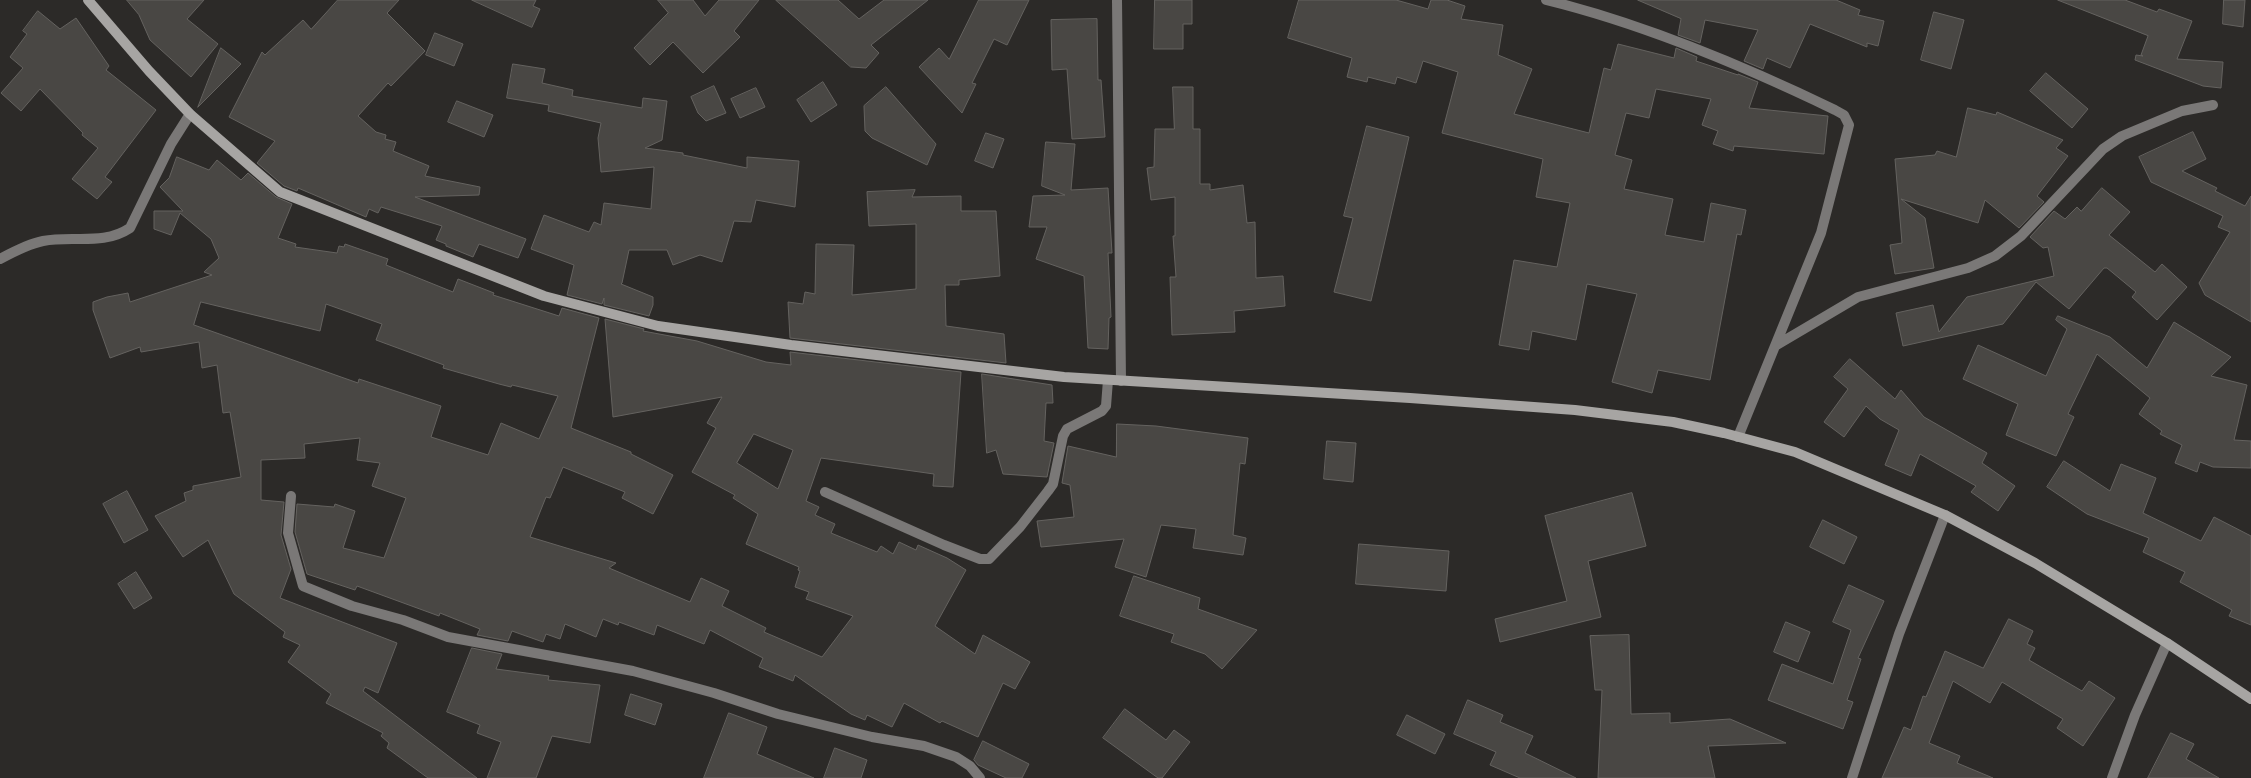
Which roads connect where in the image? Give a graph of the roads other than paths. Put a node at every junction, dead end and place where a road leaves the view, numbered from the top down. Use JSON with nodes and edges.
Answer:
{"nodes":[{"id":1,"x":88,"y":0,"type":"edge"},
{"id":2,"x":1116,"y":0,"type":"edge"},
{"id":3,"x":1546,"y":0,"type":"edge"},
{"id":4,"x":2213,"y":105,"type":"dead end"},
{"id":5,"x":190,"y":114,"type":"junction"},
{"id":6,"x":0,"y":259,"type":"edge"},
{"id":7,"x":1776,"y":346,"type":"junction"},
{"id":8,"x":1108,"y":380,"type":"junction"},
{"id":9,"x":1121,"y":381,"type":"junction"},
{"id":10,"x":1738,"y":437,"type":"junction"},
{"id":11,"x":825,"y":492,"type":"dead end"},
{"id":12,"x":291,"y":496,"type":"dead end"},
{"id":13,"x":1945,"y":515,"type":"junction"},
{"id":14,"x":2167,"y":643,"type":"junction"},
{"id":15,"x":2251,"y":699,"type":"edge"},
{"id":16,"x":980,"y":778,"type":"edge"},
{"id":17,"x":1852,"y":778,"type":"edge"},
{"id":18,"x":2112,"y":778,"type":"edge"}],
"edges":[{"from":1,"to":5,"type":"street"},
{"from":2,"to":9,"type":"street"},
{"from":3,"to":7,"type":"street"},
{"from":4,"to":7,"type":"street"},
{"from":5,"to":6,"type":"street"},
{"from":5,"to":8,"type":"street"},
{"from":7,"to":10,"type":"street"},
{"from":8,"to":9,"type":"street"},
{"from":8,"to":11,"type":"street"},
{"from":9,"to":10,"type":"street"},
{"from":10,"to":13,"type":"street"},
{"from":12,"to":16,"type":"street"},
{"from":13,"to":14,"type":"street"},
{"from":13,"to":17,"type":"street"},
{"from":14,"to":15,"type":"street"},
{"from":14,"to":18,"type":"street"}]}
